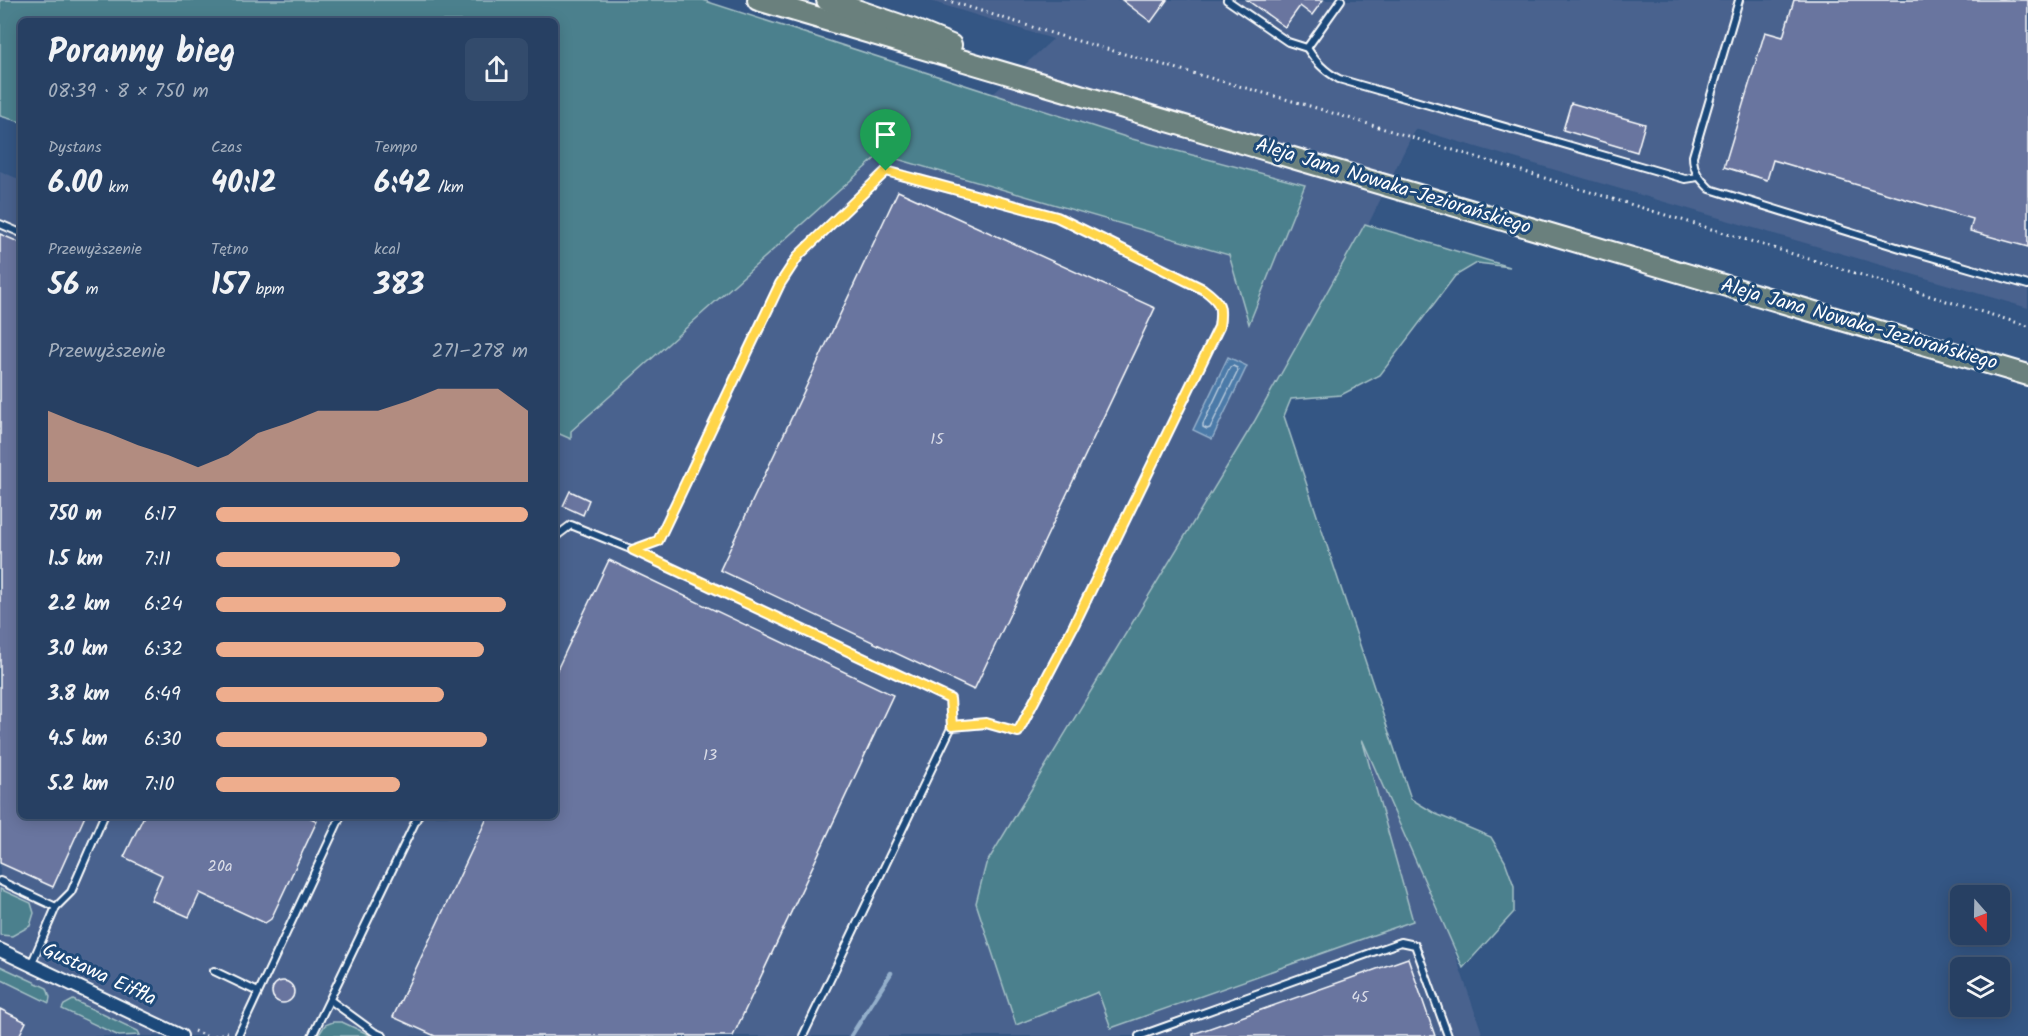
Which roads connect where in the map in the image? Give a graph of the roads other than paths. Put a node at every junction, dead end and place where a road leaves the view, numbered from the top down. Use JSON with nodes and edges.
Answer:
{"nodes":[{"id":1,"x":758,"y":0,"type":"edge"},
{"id":2,"x":827,"y":0,"type":"edge"},
{"id":3,"x":1227,"y":0,"type":"edge"},
{"id":4,"x":1341,"y":0,"type":"edge"},
{"id":5,"x":1738,"y":0,"type":"edge"},
{"id":6,"x":1307,"y":48,"type":"junction"},
{"id":7,"x":1039,"y":82,"type":"junction"},
{"id":8,"x":1698,"y":177,"type":"junction"},
{"id":9,"x":0,"y":224,"type":"edge"},
{"id":10,"x":18,"y":232,"type":"edge"},
{"id":11,"x":2028,"y":285,"type":"edge"},
{"id":12,"x":2028,"y":375,"type":"edge"},
{"id":13,"x":558,"y":535,"type":"edge"},
{"id":14,"x":633,"y":550,"type":"junction"},
{"id":15,"x":952,"y":726,"type":"junction"},
{"id":16,"x":103,"y":819,"type":"edge"},
{"id":17,"x":340,"y":819,"type":"edge"},
{"id":18,"x":417,"y":819,"type":"edge"},
{"id":19,"x":0,"y":881,"type":"edge"},
{"id":20,"x":56,"y":906,"type":"junction"},
{"id":21,"x":0,"y":950,"type":"edge"},
{"id":22,"x":31,"y":964,"type":"junction"},
{"id":23,"x":214,"y":971,"type":"dead end"},
{"id":24,"x":258,"y":992,"type":"junction"},
{"id":25,"x":330,"y":1000,"type":"junction"},
{"id":26,"x":164,"y":1032,"type":"edge"},
{"id":27,"x":181,"y":1036,"type":"edge"},
{"id":28,"x":238,"y":1036,"type":"edge"},
{"id":29,"x":312,"y":1036,"type":"edge"},
{"id":30,"x":383,"y":1036,"type":"edge"},
{"id":31,"x":803,"y":1036,"type":"edge"},
{"id":32,"x":1139,"y":1036,"type":"edge"},
{"id":33,"x":1448,"y":1036,"type":"edge"}],
"edges":[{"from":1,"to":7,"type":"main road","name":"Aleja Jana Nowaka-Jeziorańskiego"},
{"from":2,"to":7,"type":"main road"},
{"from":3,"to":6,"type":"lane"},
{"from":4,"to":6,"type":"lane"},
{"from":5,"to":8,"type":"lane"},
{"from":6,"to":8,"type":"lane"},
{"from":7,"to":12,"type":"main road","name":"Aleja Jana Nowaka-Jeziorańskiego"},
{"from":8,"to":11,"type":"lane"},
{"from":9,"to":10,"type":"lane"},
{"from":13,"to":14,"type":"lane"},
{"from":14,"to":15,"type":"lane"},
{"from":14,"to":15,"type":"lane"},
{"from":15,"to":31,"type":"lane"},
{"from":16,"to":20,"type":"lane"},
{"from":17,"to":24,"type":"lane"},
{"from":18,"to":25,"type":"lane"},
{"from":19,"to":20,"type":"lane"},
{"from":20,"to":22,"type":"lane"},
{"from":21,"to":22,"type":"street","name":"Gustawa Eiffla"},
{"from":22,"to":26,"type":"street","name":"Gustawa Eiffla"},
{"from":23,"to":24,"type":"lane"},
{"from":24,"to":28,"type":"lane"},
{"from":25,"to":29,"type":"lane"},
{"from":25,"to":30,"type":"lane"},
{"from":26,"to":27,"type":"street","name":"Gustawa Eiffla"},
{"from":32,"to":33,"type":"lane"}]}
